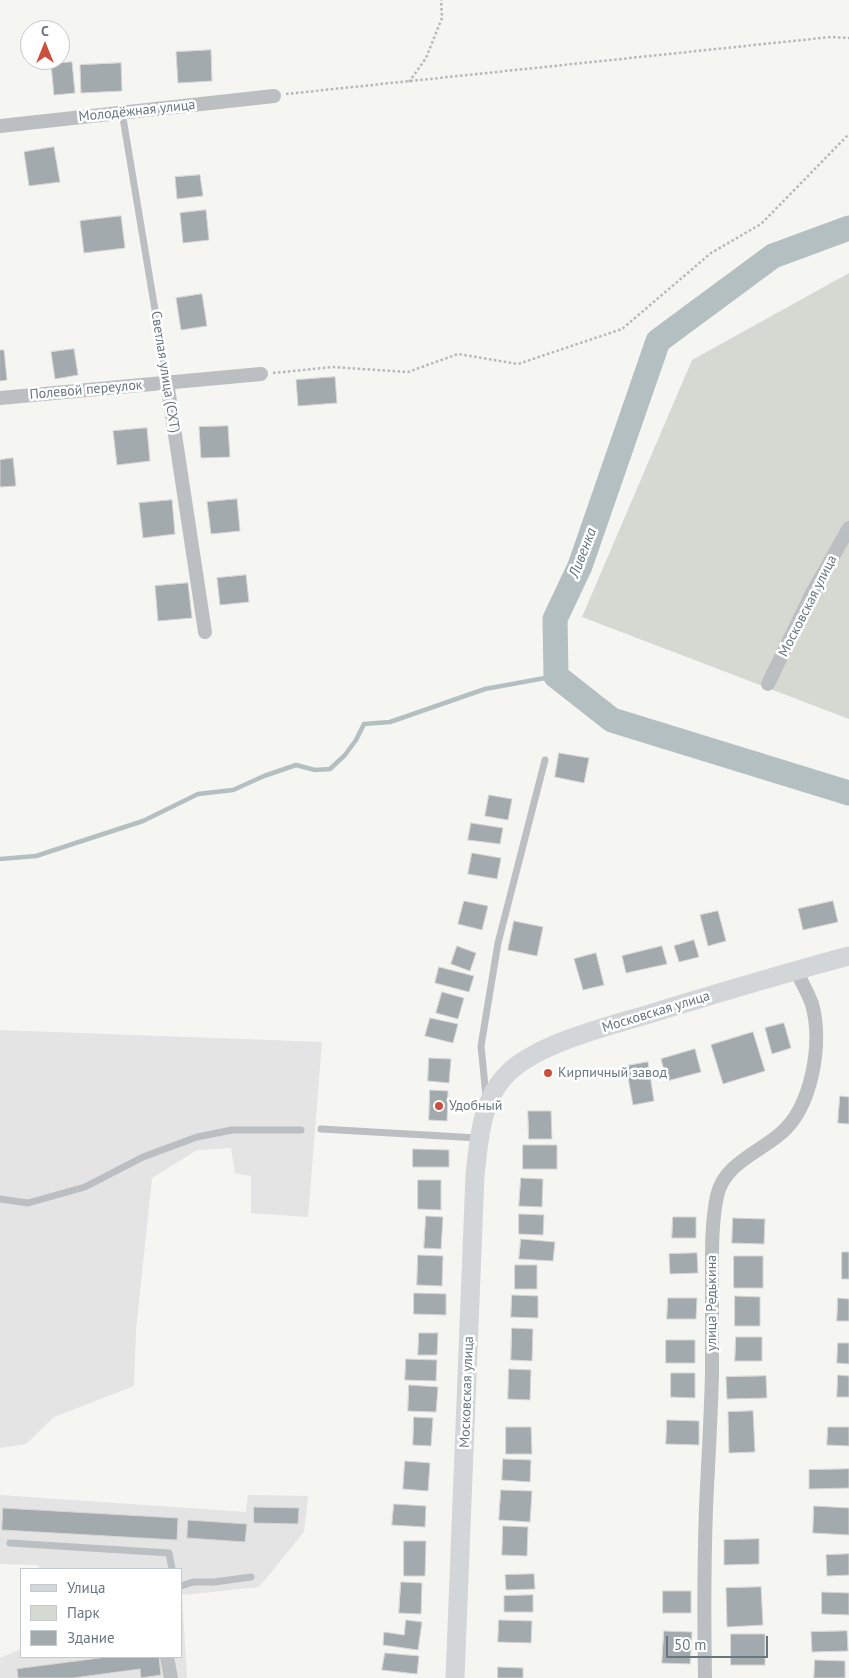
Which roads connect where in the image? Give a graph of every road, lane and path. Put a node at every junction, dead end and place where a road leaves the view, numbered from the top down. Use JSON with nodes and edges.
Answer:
{"nodes":[{"id":1,"x":441,"y":0,"type":"edge"},
{"id":2,"x":849,"y":38,"type":"edge"},
{"id":3,"x":409,"y":82,"type":"junction"},
{"id":4,"x":274,"y":96,"type":"joint"},
{"id":5,"x":122,"y":112,"type":"junction"},
{"id":6,"x":0,"y":126,"type":"edge"},
{"id":7,"x":849,"y":134,"type":"edge"},
{"id":8,"x":261,"y":374,"type":"joint"},
{"id":9,"x":167,"y":382,"type":"junction"},
{"id":10,"x":0,"y":398,"type":"edge"},
{"id":11,"x":849,"y":528,"type":"edge"},
{"id":12,"x":206,"y":632,"type":"dead end"},
{"id":13,"x":768,"y":684,"type":"dead end"},
{"id":14,"x":545,"y":760,"type":"dead end"},
{"id":15,"x":849,"y":956,"type":"edge"},
{"id":16,"x":796,"y":970,"type":"junction"},
{"id":17,"x":486,"y":1106,"type":"junction"},
{"id":18,"x":321,"y":1129,"type":"dead end"},
{"id":19,"x":301,"y":1130,"type":"dead end"},
{"id":20,"x":479,"y":1138,"type":"junction"},
{"id":21,"x":0,"y":1199,"type":"edge"},
{"id":22,"x":10,"y":1543,"type":"dead end"},
{"id":23,"x":172,"y":1568,"type":"edge"},
{"id":24,"x":251,"y":1577,"type":"dead end"},
{"id":25,"x":182,"y":1586,"type":"edge"},
{"id":26,"x":166,"y":1658,"type":"edge"},
{"id":27,"x":171,"y":1678,"type":"edge"},
{"id":28,"x":455,"y":1678,"type":"edge"},
{"id":29,"x":705,"y":1678,"type":"edge"}],
"edges":[{"from":1,"to":3,"type":"path"},
{"from":2,"to":3,"type":"path"},
{"from":3,"to":4,"type":"path"},
{"from":4,"to":5,"type":"street","name":"Молодёжная улица"},
{"from":5,"to":6,"type":"street","name":"Молодёжная улица"},
{"from":5,"to":9,"type":"lane","name":"Светлая улица (СХТ)"},
{"from":7,"to":8,"type":"path"},
{"from":8,"to":9,"type":"street","name":"Полевой переулок"},
{"from":9,"to":10,"type":"street","name":"Полевой переулок"},
{"from":9,"to":12,"type":"street","name":"Светлая улица (СХТ)"},
{"from":11,"to":13,"type":"street","name":"Московская улица"},
{"from":14,"to":17,"type":"lane","name":"Московская улица"},
{"from":15,"to":16,"type":"street","name":"Московская улица"},
{"from":16,"to":17,"type":"street","name":"Московская улица"},
{"from":16,"to":29,"type":"street","name":"улица Редькина"},
{"from":17,"to":20,"type":"street","name":"Московская улица"},
{"from":18,"to":20,"type":"lane"},
{"from":19,"to":21,"type":"lane"},
{"from":20,"to":28,"type":"street","name":"Московская улица"},
{"from":22,"to":23,"type":"lane"},
{"from":24,"to":25,"type":"lane"},
{"from":26,"to":27,"type":"street"}]}
